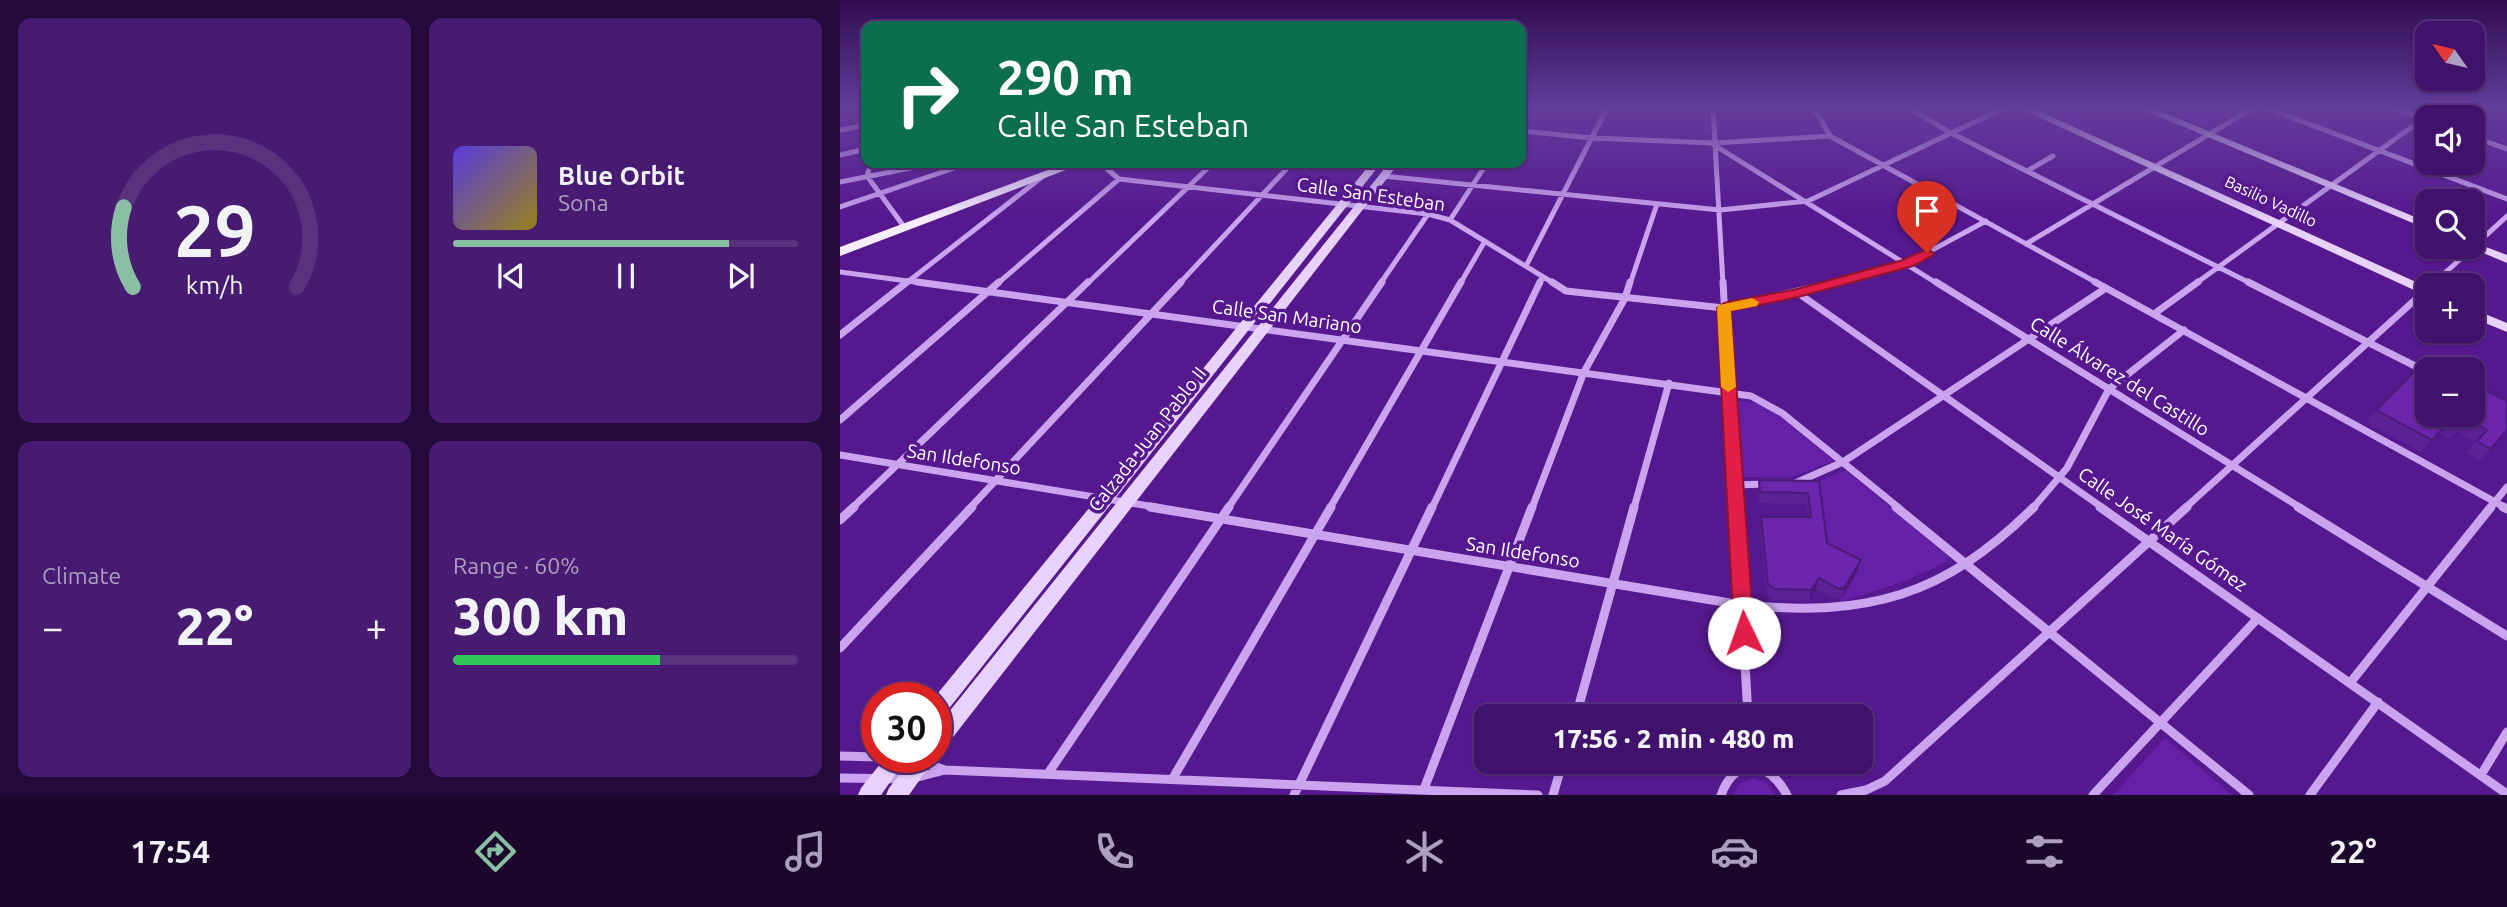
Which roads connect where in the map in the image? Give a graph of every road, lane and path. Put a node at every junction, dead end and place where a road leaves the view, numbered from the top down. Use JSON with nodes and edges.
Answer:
{"nodes":[{"id":1,"x":1588,"y":145,"type":"edge"},
{"id":2,"x":1714,"y":145,"type":"edge"},
{"id":3,"x":1716,"y":145,"type":"edge"},
{"id":4,"x":1847,"y":145,"type":"edge"},
{"id":5,"x":1926,"y":145,"type":"edge"},
{"id":6,"x":1975,"y":145,"type":"edge"},
{"id":7,"x":2106,"y":145,"type":"edge"},
{"id":8,"x":2191,"y":145,"type":"edge"},
{"id":9,"x":2232,"y":145,"type":"edge"},
{"id":10,"x":2367,"y":145,"type":"edge"},
{"id":11,"x":2387,"y":145,"type":"edge"},
{"id":12,"x":861,"y":150,"type":"edge"},
{"id":13,"x":2380,"y":150,"type":"junction"},
{"id":14,"x":840,"y":155,"type":"edge"},
{"id":15,"x":2053,"y":156,"type":"dead end"},
{"id":16,"x":1884,"y":165,"type":"junction"},
{"id":17,"x":2154,"y":167,"type":"junction"},
{"id":18,"x":869,"y":168,"type":"edge"},
{"id":19,"x":909,"y":168,"type":"edge"},
{"id":20,"x":954,"y":168,"type":"edge"},
{"id":21,"x":1052,"y":168,"type":"edge"},
{"id":22,"x":1065,"y":168,"type":"edge"},
{"id":23,"x":1106,"y":168,"type":"edge"},
{"id":24,"x":1208,"y":168,"type":"edge"},
{"id":25,"x":1287,"y":168,"type":"edge"},
{"id":26,"x":1484,"y":168,"type":"edge"},
{"id":27,"x":1380,"y":169,"type":"edge"},
{"id":28,"x":2027,"y":171,"type":"junction"},
{"id":29,"x":867,"y":176,"type":"junction"},
{"id":30,"x":1043,"y":176,"type":"junction"},
{"id":31,"x":1119,"y":179,"type":"junction"},
{"id":32,"x":840,"y":182,"type":"edge"},
{"id":33,"x":1473,"y":184,"type":"junction"},
{"id":34,"x":1188,"y":186,"type":"junction"},
{"id":35,"x":2330,"y":186,"type":"junction"},
{"id":36,"x":880,"y":193,"type":"junction"},
{"id":37,"x":1563,"y":194,"type":"junction"},
{"id":38,"x":1262,"y":195,"type":"junction"},
{"id":39,"x":2507,"y":199,"type":"edge"},
{"id":40,"x":1808,"y":201,"type":"junction"},
{"id":41,"x":1343,"y":204,"type":"junction"},
{"id":42,"x":1657,"y":204,"type":"junction"},
{"id":43,"x":2092,"y":204,"type":"junction"},
{"id":44,"x":1360,"y":206,"type":"junction"},
{"id":45,"x":840,"y":207,"type":"edge"},
{"id":46,"x":1720,"y":210,"type":"junction"},
{"id":47,"x":1428,"y":214,"type":"junction"},
{"id":48,"x":2507,"y":216,"type":"edge"},
{"id":49,"x":1450,"y":220,"type":"junction"},
{"id":50,"x":2415,"y":221,"type":"edge"},
{"id":51,"x":1986,"y":222,"type":"junction"},
{"id":52,"x":2278,"y":224,"type":"junction"},
{"id":53,"x":903,"y":225,"type":"junction"},
{"id":54,"x":2485,"y":236,"type":"edge"},
{"id":55,"x":1485,"y":241,"type":"junction"},
{"id":56,"x":2026,"y":244,"type":"junction"},
{"id":57,"x":840,"y":245,"type":"edge"},
{"id":58,"x":2485,"y":250,"type":"edge"},
{"id":59,"x":840,"y":252,"type":"edge"},
{"id":60,"x":2460,"y":259,"type":"edge"},
{"id":61,"x":2507,"y":259,"type":"edge"},
{"id":62,"x":1908,"y":263,"type":"junction"},
{"id":63,"x":1526,"y":265,"type":"junction"},
{"id":64,"x":2218,"y":267,"type":"junction"},
{"id":65,"x":840,"y":272,"type":"edge"},
{"id":66,"x":2445,"y":273,"type":"edge"},
{"id":67,"x":1542,"y":278,"type":"junction"},
{"id":68,"x":908,"y":281,"type":"junction"},
{"id":69,"x":2415,"y":283,"type":"edge"},
{"id":70,"x":2106,"y":288,"type":"junction"},
{"id":71,"x":988,"y":292,"type":"junction"},
{"id":72,"x":1798,"y":293,"type":"junction"},
{"id":73,"x":1625,"y":298,"type":"junction"},
{"id":74,"x":2415,"y":301,"type":"edge"},
{"id":75,"x":1067,"y":302,"type":"junction"},
{"id":76,"x":1724,"y":308,"type":"junction"},
{"id":77,"x":1152,"y":313,"type":"junction"},
{"id":78,"x":2154,"y":314,"type":"junction"},
{"id":79,"x":2485,"y":318,"type":"edge"},
{"id":80,"x":1245,"y":326,"type":"junction"},
{"id":81,"x":1264,"y":328,"type":"junction"},
{"id":82,"x":2507,"y":328,"type":"edge"},
{"id":83,"x":2184,"y":330,"type":"junction"},
{"id":84,"x":840,"y":335,"type":"edge"},
{"id":85,"x":1344,"y":339,"type":"junction"},
{"id":86,"x":2030,"y":340,"type":"junction"},
{"id":87,"x":2369,"y":342,"type":"junction"},
{"id":88,"x":1422,"y":350,"type":"junction"},
{"id":89,"x":1503,"y":361,"type":"junction"},
{"id":90,"x":2415,"y":366,"type":"edge"},
{"id":91,"x":1584,"y":372,"type":"junction"},
{"id":92,"x":1669,"y":383,"type":"junction"},
{"id":93,"x":2110,"y":388,"type":"junction"},
{"id":94,"x":1729,"y":393,"type":"junction"},
{"id":95,"x":1944,"y":397,"type":"junction"},
{"id":96,"x":2308,"y":398,"type":"junction"},
{"id":97,"x":840,"y":420,"type":"edge"},
{"id":98,"x":840,"y":455,"type":"edge"},
{"id":99,"x":1843,"y":462,"type":"junction"},
{"id":100,"x":898,"y":465,"type":"junction"},
{"id":101,"x":2234,"y":465,"type":"junction"},
{"id":102,"x":2060,"y":477,"type":"junction"},
{"id":103,"x":997,"y":481,"type":"junction"},
{"id":104,"x":1735,"y":485,"type":"junction"},
{"id":105,"x":2507,"y":487,"type":"edge"},
{"id":106,"x":1108,"y":499,"type":"junction"},
{"id":107,"x":1127,"y":502,"type":"junction"},
{"id":108,"x":2495,"y":502,"type":"junction"},
{"id":109,"x":2507,"y":509,"type":"edge"},
{"id":110,"x":1223,"y":518,"type":"junction"},
{"id":111,"x":840,"y":520,"type":"edge"},
{"id":112,"x":1317,"y":533,"type":"junction"},
{"id":113,"x":2151,"y":542,"type":"junction"},
{"id":114,"x":1413,"y":549,"type":"junction"},
{"id":115,"x":1970,"y":564,"type":"junction"},
{"id":116,"x":1511,"y":566,"type":"junction"},
{"id":117,"x":1614,"y":583,"type":"junction"},
{"id":118,"x":2427,"y":586,"type":"junction"},
{"id":119,"x":1742,"y":605,"type":"junction"},
{"id":120,"x":2258,"y":618,"type":"junction"},
{"id":121,"x":2052,"y":632,"type":"junction"},
{"id":122,"x":2507,"y":636,"type":"edge"},
{"id":123,"x":840,"y":648,"type":"edge"},
{"id":124,"x":2350,"y":682,"type":"junction"},
{"id":125,"x":952,"y":690,"type":"edge"},
{"id":126,"x":2378,"y":702,"type":"junction"},
{"id":127,"x":1579,"y":704,"type":"edge"},
{"id":128,"x":1747,"y":704,"type":"edge"},
{"id":129,"x":2161,"y":722,"type":"junction"},
{"id":130,"x":952,"y":723,"type":"edge"},
{"id":131,"x":2507,"y":732,"type":"edge"},
{"id":132,"x":840,"y":755,"type":"edge"},
{"id":133,"x":861,"y":756,"type":"edge"},
{"id":134,"x":952,"y":770,"type":"edge"},
{"id":135,"x":1049,"y":772,"type":"junction"},
{"id":136,"x":882,"y":773,"type":"edge"},
{"id":137,"x":913,"y":773,"type":"edge"},
{"id":138,"x":933,"y":773,"type":"edge"},
{"id":139,"x":1559,"y":774,"type":"edge"},
{"id":140,"x":1732,"y":774,"type":"edge"},
{"id":141,"x":1774,"y":774,"type":"edge"},
{"id":142,"x":2481,"y":775,"type":"junction"},
{"id":143,"x":840,"y":778,"type":"edge"},
{"id":144,"x":880,"y":778,"type":"junction"},
{"id":145,"x":1173,"y":778,"type":"junction"},
{"id":146,"x":909,"y":779,"type":"junction"},
{"id":147,"x":1299,"y":783,"type":"junction"},
{"id":148,"x":1424,"y":789,"type":"junction"},
{"id":149,"x":2507,"y":794,"type":"edge"},
{"id":150,"x":867,"y":795,"type":"edge"},
{"id":151,"x":896,"y":795,"type":"edge"},
{"id":152,"x":1294,"y":795,"type":"edge"},
{"id":153,"x":1538,"y":795,"type":"edge"},
{"id":154,"x":1553,"y":795,"type":"edge"},
{"id":155,"x":1721,"y":795,"type":"edge"},
{"id":156,"x":1787,"y":795,"type":"edge"},
{"id":157,"x":1841,"y":795,"type":"edge"},
{"id":158,"x":2093,"y":795,"type":"edge"},
{"id":159,"x":2249,"y":795,"type":"edge"},
{"id":160,"x":2310,"y":795,"type":"edge"}],
"edges":[{"from":1,"to":37,"type":"street"},
{"from":2,"to":46,"type":"street"},
{"from":3,"to":40,"type":"street","name":"Calle Álvarez del Castillo"},
{"from":4,"to":16,"type":"street"},
{"from":5,"to":16,"type":"street"},
{"from":6,"to":28,"type":"street"},
{"from":7,"to":17,"type":"main road","name":"Basilio Vadillo"},
{"from":8,"to":17,"type":"street"},
{"from":9,"to":35,"type":"main road"},
{"from":10,"to":13,"type":"street"},
{"from":11,"to":13,"type":"street"},
{"from":12,"to":14,"type":"street"},
{"from":13,"to":35,"type":"street"},
{"from":13,"to":39,"type":"street"},
{"from":15,"to":28,"type":"street"},
{"from":16,"to":40,"type":"street"},
{"from":16,"to":51,"type":"street"},
{"from":17,"to":43,"type":"street"},
{"from":17,"to":52,"type":"main road","name":"Basilio Vadillo"},
{"from":18,"to":29,"type":"street"},
{"from":19,"to":29,"type":"street"},
{"from":20,"to":36,"type":"street"},
{"from":21,"to":53,"type":"main road"},
{"from":22,"to":30,"type":"main road"},
{"from":23,"to":31,"type":"street"},
{"from":24,"to":34,"type":"street"},
{"from":25,"to":38,"type":"street"},
{"from":26,"to":33,"type":"street"},
{"from":27,"to":33,"type":"street"},
{"from":27,"to":41,"type":"main road","name":"Calzada Juan Pablo II"},
{"from":27,"to":44,"type":"main road","name":"Calzada Juan Pablo II"},
{"from":28,"to":43,"type":"street"},
{"from":29,"to":32,"type":"street"},
{"from":29,"to":36,"type":"street"},
{"from":30,"to":53,"type":"main road"},
{"from":30,"to":68,"type":"street"},
{"from":31,"to":34,"type":"street","name":"Calle San Esteban"},
{"from":31,"to":71,"type":"street"},
{"from":33,"to":37,"type":"street"},
{"from":33,"to":49,"type":"street"},
{"from":34,"to":38,"type":"street","name":"Calle San Esteban"},
{"from":34,"to":75,"type":"street"},
{"from":35,"to":50,"type":"main road"},
{"from":35,"to":52,"type":"street"},
{"from":36,"to":45,"type":"street"},
{"from":36,"to":53,"type":"street"},
{"from":37,"to":42,"type":"street"},
{"from":37,"to":63,"type":"street"},
{"from":38,"to":41,"type":"street","name":"Calle San Esteban"},
{"from":38,"to":77,"type":"street"},
{"from":40,"to":46,"type":"street"},
{"from":40,"to":62,"type":"street","name":"Calle Álvarez del Castillo"},
{"from":41,"to":44,"type":"street","name":"Calle San Esteban"},
{"from":41,"to":80,"type":"main road","name":"Calzada Juan Pablo II"},
{"from":42,"to":46,"type":"street"},
{"from":42,"to":73,"type":"street"},
{"from":43,"to":56,"type":"street"},
{"from":43,"to":64,"type":"street"},
{"from":44,"to":47,"type":"street","name":"Calle San Esteban"},
{"from":44,"to":81,"type":"main road","name":"Calzada Juan Pablo II"},
{"from":46,"to":76,"type":"street"},
{"from":47,"to":49,"type":"street","name":"Calle San Esteban"},
{"from":47,"to":85,"type":"street"},
{"from":48,"to":54,"type":"street"},
{"from":49,"to":55,"type":"street","name":"Calle San Esteban"},
{"from":51,"to":56,"type":"street"},
{"from":51,"to":62,"type":"street","name":"Calle San Esteban"},
{"from":52,"to":64,"type":"street"},
{"from":52,"to":69,"type":"main road","name":"Basilio Vadillo"},
{"from":53,"to":57,"type":"main road"},
{"from":53,"to":59,"type":"main road"},
{"from":55,"to":63,"type":"street","name":"Calle San Esteban"},
{"from":55,"to":88,"type":"street"},
{"from":56,"to":70,"type":"street"},
{"from":58,"to":61,"type":"main road"},
{"from":60,"to":66,"type":"street"},
{"from":62,"to":72,"type":"street","name":"Calle San Esteban"},
{"from":62,"to":86,"type":"street","name":"Calle Álvarez del Castillo"},
{"from":63,"to":67,"type":"street","name":"Calle San Esteban"},
{"from":64,"to":78,"type":"street"},
{"from":64,"to":87,"type":"street"},
{"from":65,"to":68,"type":"street","name":"Calle San Mariano"},
{"from":67,"to":73,"type":"street","name":"Calle San Esteban"},
{"from":67,"to":89,"type":"street"},
{"from":68,"to":71,"type":"street","name":"Calle San Mariano"},
{"from":68,"to":84,"type":"street"},
{"from":70,"to":78,"type":"street"},
{"from":70,"to":86,"type":"street"},
{"from":71,"to":75,"type":"street","name":"Calle San Mariano"},
{"from":71,"to":97,"type":"street"},
{"from":72,"to":76,"type":"street","name":"Calle San Esteban"},
{"from":72,"to":95,"type":"street","name":"Calle José María Gómez"},
{"from":73,"to":76,"type":"street","name":"Calle San Esteban"},
{"from":73,"to":91,"type":"street"},
{"from":74,"to":87,"type":"street"},
{"from":75,"to":77,"type":"street","name":"Calle San Mariano"},
{"from":75,"to":100,"type":"street"},
{"from":76,"to":94,"type":"street"},
{"from":77,"to":80,"type":"street","name":"Calle San Mariano"},
{"from":77,"to":103,"type":"street"},
{"from":78,"to":83,"type":"street"},
{"from":79,"to":82,"type":"main road"},
{"from":80,"to":81,"type":"street","name":"Calle San Mariano"},
{"from":80,"to":106,"type":"main road","name":"Calzada Juan Pablo II"},
{"from":81,"to":85,"type":"street","name":"Calle San Mariano"},
{"from":81,"to":107,"type":"main road","name":"Calzada Juan Pablo II"},
{"from":83,"to":93,"type":"street"},
{"from":83,"to":96,"type":"street"},
{"from":85,"to":88,"type":"street","name":"Calle San Mariano"},
{"from":85,"to":110,"type":"street"},
{"from":86,"to":93,"type":"street","name":"Calle Álvarez del Castillo"},
{"from":86,"to":95,"type":"street"},
{"from":87,"to":90,"type":"street"},
{"from":87,"to":96,"type":"street"},
{"from":88,"to":89,"type":"street","name":"Calle San Mariano"},
{"from":88,"to":112,"type":"street"},
{"from":89,"to":91,"type":"street","name":"Calle San Mariano"},
{"from":89,"to":114,"type":"street"},
{"from":91,"to":92,"type":"street","name":"Calle San Mariano"},
{"from":91,"to":116,"type":"street"},
{"from":92,"to":94,"type":"street","name":"Calle San Mariano"},
{"from":92,"to":117,"type":"street"},
{"from":93,"to":101,"type":"street","name":"Calle Álvarez del Castillo"},
{"from":93,"to":102,"type":"street","name":"San Ildefonso"},
{"from":94,"to":99,"type":"street","name":"Calle San Mariano"},
{"from":94,"to":104,"type":"street"},
{"from":95,"to":99,"type":"street"},
{"from":95,"to":102,"type":"street","name":"Calle José María Gómez"},
{"from":96,"to":101,"type":"street"},
{"from":96,"to":108,"type":"street"},
{"from":98,"to":100,"type":"street","name":"San Ildefonso"},
{"from":99,"to":104,"type":"street"},
{"from":99,"to":115,"type":"street","name":"Calle San Mariano"},
{"from":100,"to":103,"type":"street","name":"San Ildefonso"},
{"from":100,"to":111,"type":"street"},
{"from":101,"to":113,"type":"street"},
{"from":101,"to":118,"type":"street","name":"Calle Álvarez del Castillo"},
{"from":102,"to":113,"type":"street","name":"Calle José María Gómez"},
{"from":102,"to":115,"type":"street","name":"San Ildefonso"},
{"from":103,"to":106,"type":"street","name":"San Ildefonso"},
{"from":103,"to":123,"type":"street"},
{"from":104,"to":119,"type":"street"},
{"from":105,"to":108,"type":"street"},
{"from":106,"to":107,"type":"street","name":"San Ildefonso"},
{"from":106,"to":125,"type":"main road","name":"Calzada Juan Pablo II"},
{"from":107,"to":110,"type":"street","name":"San Ildefonso"},
{"from":107,"to":130,"type":"main road","name":"Calzada Juan Pablo II"},
{"from":108,"to":109,"type":"street"},
{"from":108,"to":118,"type":"street"},
{"from":110,"to":112,"type":"street","name":"San Ildefonso"},
{"from":110,"to":135,"type":"street"},
{"from":112,"to":114,"type":"street","name":"San Ildefonso"},
{"from":112,"to":145,"type":"street"},
{"from":113,"to":120,"type":"street","name":"Calle José María Gómez"},
{"from":113,"to":121,"type":"street"},
{"from":114,"to":116,"type":"street","name":"San Ildefonso"},
{"from":114,"to":147,"type":"street"},
{"from":115,"to":119,"type":"street","name":"San Ildefonso"},
{"from":115,"to":121,"type":"street","name":"Calle San Mariano"},
{"from":116,"to":117,"type":"street","name":"San Ildefonso"},
{"from":116,"to":148,"type":"street"},
{"from":117,"to":119,"type":"street","name":"San Ildefonso"},
{"from":117,"to":127,"type":"street"},
{"from":118,"to":122,"type":"street","name":"Calle Álvarez del Castillo"},
{"from":118,"to":124,"type":"street"},
{"from":119,"to":128,"type":"street"},
{"from":120,"to":124,"type":"street","name":"Calle José María Gómez"},
{"from":120,"to":129,"type":"street"},
{"from":121,"to":129,"type":"street","name":"Calle San Mariano"},
{"from":121,"to":157,"type":"street"},
{"from":124,"to":126,"type":"street","name":"Calle José María Gómez"},
{"from":126,"to":142,"type":"street","name":"Calle José María Gómez"},
{"from":126,"to":160,"type":"street"},
{"from":129,"to":158,"type":"street"},
{"from":129,"to":159,"type":"street","name":"Calle San Mariano"},
{"from":131,"to":142,"type":"street"},
{"from":132,"to":133,"type":"street"},
{"from":134,"to":135,"type":"street"},
{"from":135,"to":145,"type":"street"},
{"from":136,"to":144,"type":"main road"},
{"from":137,"to":146,"type":"main road"},
{"from":138,"to":146,"type":"street"},
{"from":139,"to":154,"type":"street"},
{"from":140,"to":155,"type":"street"},
{"from":141,"to":156,"type":"street"},
{"from":142,"to":149,"type":"street","name":"Calle José María Gómez"},
{"from":143,"to":144,"type":"street"},
{"from":144,"to":146,"type":"street"},
{"from":144,"to":150,"type":"main road"},
{"from":145,"to":147,"type":"street"},
{"from":146,"to":151,"type":"main road"},
{"from":147,"to":148,"type":"street"},
{"from":147,"to":152,"type":"street"},
{"from":148,"to":153,"type":"street"}]}
